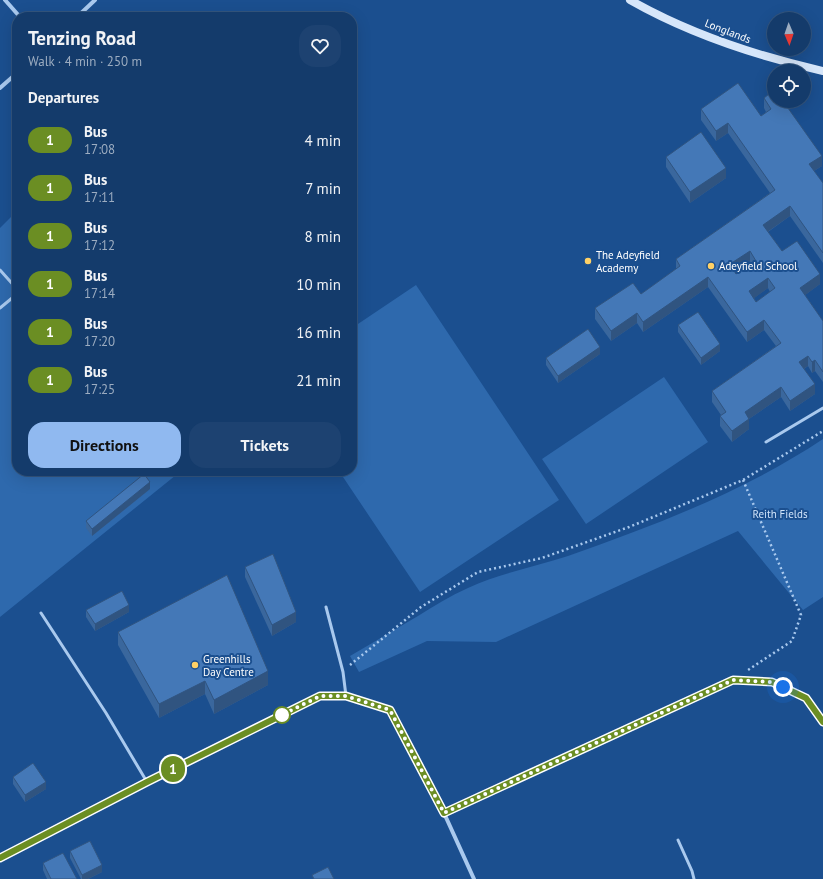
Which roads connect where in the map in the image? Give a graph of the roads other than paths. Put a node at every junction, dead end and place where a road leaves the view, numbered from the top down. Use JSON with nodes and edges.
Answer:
{"nodes":[{"id":1,"x":6,"y":0,"type":"edge"},
{"id":2,"x":95,"y":0,"type":"edge"},
{"id":3,"x":630,"y":0,"type":"edge"},
{"id":4,"x":16,"y":12,"type":"edge"},
{"id":5,"x":82,"y":12,"type":"edge"},
{"id":6,"x":823,"y":71,"type":"edge"},
{"id":7,"x":12,"y":77,"type":"edge"},
{"id":8,"x":0,"y":88,"type":"edge"},
{"id":9,"x":0,"y":270,"type":"edge"},
{"id":10,"x":12,"y":283,"type":"edge"},
{"id":11,"x":12,"y":298,"type":"edge"},
{"id":12,"x":0,"y":308,"type":"edge"},
{"id":13,"x":823,"y":408,"type":"edge"},
{"id":14,"x":766,"y":442,"type":"dead end"},
{"id":15,"x":326,"y":607,"type":"dead end"},
{"id":16,"x":41,"y":613,"type":"dead end"},
{"id":17,"x":346,"y":696,"type":"junction"},
{"id":18,"x":823,"y":722,"type":"edge"},
{"id":19,"x":147,"y":782,"type":"junction"},
{"id":20,"x":444,"y":813,"type":"junction"},
{"id":21,"x":678,"y":840,"type":"dead end"},
{"id":22,"x":0,"y":858,"type":"edge"},
{"id":23,"x":474,"y":879,"type":"edge"},
{"id":24,"x":694,"y":879,"type":"edge"}],
"edges":[{"from":1,"to":4,"type":"street"},
{"from":2,"to":5,"type":"street"},
{"from":3,"to":6,"type":"street","name":"Longlands"},
{"from":7,"to":8,"type":"street"},
{"from":9,"to":10,"type":"lane"},
{"from":11,"to":12,"type":"lane"},
{"from":13,"to":14,"type":"lane"},
{"from":15,"to":17,"type":"lane"},
{"from":16,"to":19,"type":"lane"},
{"from":17,"to":19,"type":"street"},
{"from":17,"to":20,"type":"street"},
{"from":18,"to":20,"type":"street"},
{"from":19,"to":22,"type":"street"},
{"from":20,"to":23,"type":"street"},
{"from":21,"to":24,"type":"lane"}]}
